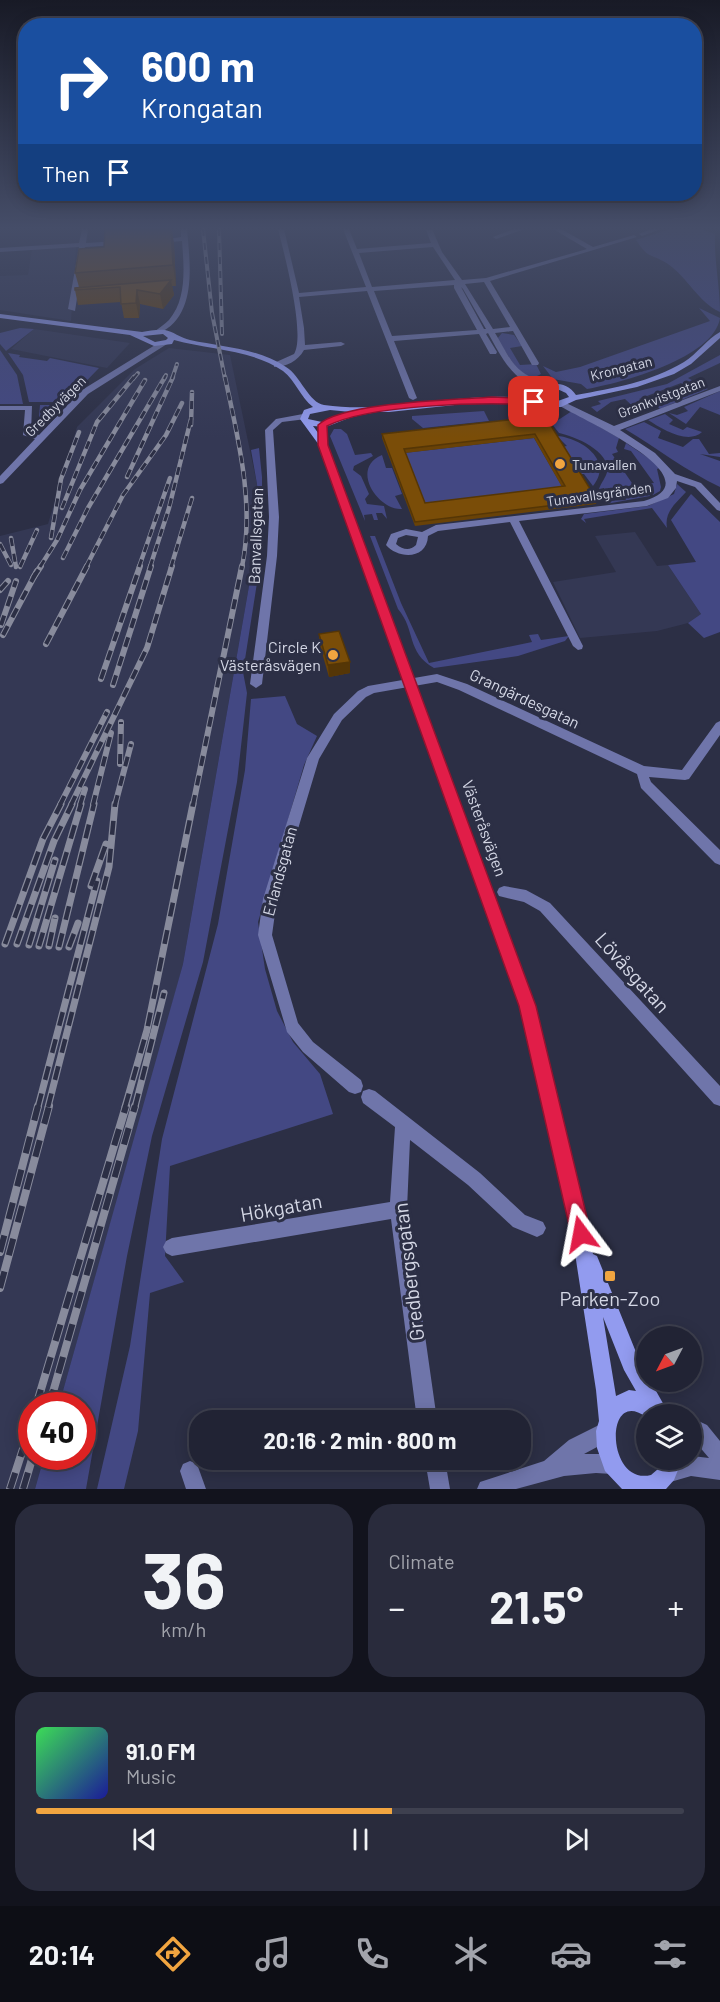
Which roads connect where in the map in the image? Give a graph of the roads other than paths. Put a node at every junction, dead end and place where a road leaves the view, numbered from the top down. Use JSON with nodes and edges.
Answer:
{"nodes":[{"id":1,"x":75,"y":298,"type":"edge"},
{"id":2,"x":183,"y":298,"type":"edge"},
{"id":3,"x":296,"y":298,"type":"edge"},
{"id":4,"x":373,"y":298,"type":"edge"},
{"id":5,"x":463,"y":298,"type":"edge"},
{"id":6,"x":472,"y":298,"type":"edge"},
{"id":7,"x":497,"y":298,"type":"edge"},
{"id":8,"x":72,"y":309,"type":"dead end"},
{"id":9,"x":176,"y":314,"type":"junction"},
{"id":10,"x":0,"y":316,"type":"edge"},
{"id":11,"x":516,"y":330,"type":"junction"},
{"id":12,"x":490,"y":332,"type":"junction"},
{"id":13,"x":481,"y":333,"type":"junction"},
{"id":14,"x":720,"y":334,"type":"edge"},
{"id":15,"x":151,"y":337,"type":"junction"},
{"id":16,"x":168,"y":339,"type":"junction"},
{"id":17,"x":388,"y":339,"type":"junction"},
{"id":18,"x":341,"y":344,"type":"dead end"},
{"id":19,"x":302,"y":348,"type":"junction"},
{"id":20,"x":138,"y":360,"type":"junction"},
{"id":21,"x":535,"y":363,"type":"dead end"},
{"id":22,"x":277,"y":365,"type":"junction"},
{"id":23,"x":682,"y":365,"type":"junction"},
{"id":24,"x":548,"y":386,"type":"junction"},
{"id":25,"x":720,"y":388,"type":"edge"},
{"id":26,"x":566,"y":389,"type":"junction"},
{"id":27,"x":530,"y":392,"type":"junction"},
{"id":28,"x":413,"y":398,"type":"dead end"},
{"id":29,"x":492,"y":399,"type":"junction"},
{"id":30,"x":572,"y":399,"type":"junction"},
{"id":31,"x":534,"y":402,"type":"junction"},
{"id":32,"x":561,"y":404,"type":"junction"},
{"id":33,"x":0,"y":408,"type":"edge"},
{"id":34,"x":324,"y":409,"type":"junction"},
{"id":35,"x":370,"y":410,"type":"junction"},
{"id":36,"x":586,"y":414,"type":"junction"},
{"id":37,"x":307,"y":417,"type":"junction"},
{"id":38,"x":334,"y":419,"type":"junction"},
{"id":39,"x":323,"y":425,"type":"junction"},
{"id":40,"x":612,"y":430,"type":"junction"},
{"id":41,"x":41,"y":438,"type":"junction"},
{"id":42,"x":323,"y":445,"type":"junction"},
{"id":43,"x":672,"y":476,"type":"junction"},
{"id":44,"x":0,"y":481,"type":"edge"},
{"id":45,"x":720,"y":508,"type":"edge"},
{"id":46,"x":514,"y":520,"type":"junction"},
{"id":47,"x":423,"y":535,"type":"dead end"},
{"id":48,"x":578,"y":646,"type":"dead end"},
{"id":49,"x":408,"y":681,"type":"junction"},
{"id":50,"x":256,"y":684,"type":"dead end"},
{"id":51,"x":720,"y":726,"type":"edge"},
{"id":52,"x":642,"y":771,"type":"junction"},
{"id":53,"x":720,"y":860,"type":"edge"},
{"id":54,"x":504,"y":892,"type":"dead end"},
{"id":55,"x":355,"y":1086,"type":"dead end"},
{"id":56,"x":369,"y":1097,"type":"dead end"},
{"id":57,"x":720,"y":1098,"type":"edge"},
{"id":58,"x":403,"y":1124,"type":"junction"},
{"id":59,"x":398,"y":1209,"type":"junction"},
{"id":60,"x":537,"y":1228,"type":"dead end"},
{"id":61,"x":581,"y":1234,"type":"junction"},
{"id":62,"x":172,"y":1247,"type":"dead end"},
{"id":63,"x":646,"y":1404,"type":"edge"},
{"id":64,"x":654,"y":1404,"type":"edge"},
{"id":65,"x":426,"y":1410,"type":"edge"},
{"id":66,"x":606,"y":1425,"type":"junction"},
{"id":67,"x":702,"y":1434,"type":"edge"},
{"id":68,"x":720,"y":1456,"type":"edge"},
{"id":69,"x":550,"y":1468,"type":"junction"},
{"id":70,"x":437,"y":1470,"type":"edge"},
{"id":71,"x":720,"y":1470,"type":"edge"},
{"id":72,"x":667,"y":1475,"type":"edge"},
{"id":73,"x":622,"y":1477,"type":"edge"},
{"id":74,"x":440,"y":1489,"type":"edge"},
{"id":75,"x":487,"y":1489,"type":"edge"}],
"edges":[{"from":1,"to":8,"type":"street"},
{"from":2,"to":9,"type":"street"},
{"from":3,"to":19,"type":"street"},
{"from":4,"to":17,"type":"street"},
{"from":5,"to":13,"type":"street"},
{"from":6,"to":12,"type":"street"},
{"from":7,"to":11,"type":"street"},
{"from":9,"to":15,"type":"street","name":"Gredbyvägen"},
{"from":9,"to":16,"type":"street"},
{"from":10,"to":15,"type":"street"},
{"from":11,"to":12,"type":"street"},
{"from":11,"to":21,"type":"street"},
{"from":12,"to":13,"type":"street"},
{"from":12,"to":24,"type":"street"},
{"from":13,"to":17,"type":"street"},
{"from":13,"to":27,"type":"street"},
{"from":14,"to":23,"type":"street","name":"Krongatan"},
{"from":15,"to":16,"type":"street"},
{"from":15,"to":16,"type":"street"},
{"from":15,"to":20,"type":"street","name":"Gredbyvägen"},
{"from":16,"to":20,"type":"street","name":"Gredbyvägen"},
{"from":16,"to":22,"type":"street"},
{"from":17,"to":28,"type":"street"},
{"from":18,"to":19,"type":"street"},
{"from":19,"to":22,"type":"street"},
{"from":20,"to":41,"type":"street","name":"Gredbyvägen"},
{"from":22,"to":34,"type":"street"},
{"from":22,"to":37,"type":"street","name":"Västeråsvägen"},
{"from":23,"to":26,"type":"street","name":"Krongatan"},
{"from":23,"to":30,"type":"street","name":"Krongatan"},
{"from":24,"to":26,"type":"street","name":"Krongatan"},
{"from":24,"to":27,"type":"street"},
{"from":25,"to":40,"type":"street","name":"Grankvistgatan"},
{"from":26,"to":30,"type":"street"},
{"from":27,"to":29,"type":"street"},
{"from":27,"to":31,"type":"street"},
{"from":29,"to":31,"type":"street"},
{"from":29,"to":35,"type":"street"},
{"from":30,"to":32,"type":"street","name":"Krongatan"},
{"from":30,"to":36,"type":"street","name":"Tunavallsgränden"},
{"from":31,"to":32,"type":"street"},
{"from":32,"to":36,"type":"street","name":"Tunavallsgränden"},
{"from":33,"to":41,"type":"street"},
{"from":34,"to":35,"type":"street"},
{"from":34,"to":37,"type":"street"},
{"from":34,"to":38,"type":"street"},
{"from":35,"to":38,"type":"street"},
{"from":36,"to":40,"type":"street","name":"Tunavallsgränden"},
{"from":37,"to":39,"type":"street"},
{"from":37,"to":42,"type":"street","name":"Västeråsvägen"},
{"from":37,"to":50,"type":"street","name":"Banvallsgatan"},
{"from":38,"to":39,"type":"street"},
{"from":39,"to":42,"type":"street","name":"Västeråsvägen"},
{"from":40,"to":43,"type":"street","name":"Tunavallsgränden"},
{"from":41,"to":44,"type":"street","name":"Gredbyvägen"},
{"from":42,"to":49,"type":"street","name":"Västeråsvägen"},
{"from":43,"to":45,"type":"street"},
{"from":43,"to":46,"type":"street","name":"Tunavallsgränden"},
{"from":46,"to":47,"type":"street","name":"Tunavallsgränden"},
{"from":46,"to":48,"type":"street"},
{"from":49,"to":52,"type":"street","name":"Grangärdesgatan"},
{"from":49,"to":55,"type":"street","name":"Erlandsgatan"},
{"from":49,"to":61,"type":"street","name":"Västeråsvägen"},
{"from":51,"to":52,"type":"street","name":"Grangärdesgatan"},
{"from":52,"to":53,"type":"street"},
{"from":54,"to":57,"type":"street","name":"Lövåsgatan"},
{"from":56,"to":58,"type":"street"},
{"from":58,"to":59,"type":"street","name":"Gredbergsgatan"},
{"from":58,"to":60,"type":"street"},
{"from":59,"to":62,"type":"street","name":"Hökgatan"},
{"from":59,"to":65,"type":"street","name":"Gredbergsgatan"},
{"from":61,"to":64,"type":"street","name":"Västeråsvägen"},
{"from":61,"to":66,"type":"street","name":"Västeråsvägen"},
{"from":63,"to":66,"type":"street"},
{"from":66,"to":69,"type":"street"},
{"from":66,"to":73,"type":"street","name":"Västeråsvägen"},
{"from":67,"to":68,"type":"street"},
{"from":69,"to":73,"type":"street"},
{"from":69,"to":75,"type":"street"},
{"from":70,"to":74,"type":"street"},
{"from":71,"to":72,"type":"street"},
{"from":72,"to":73,"type":"street"}]}
